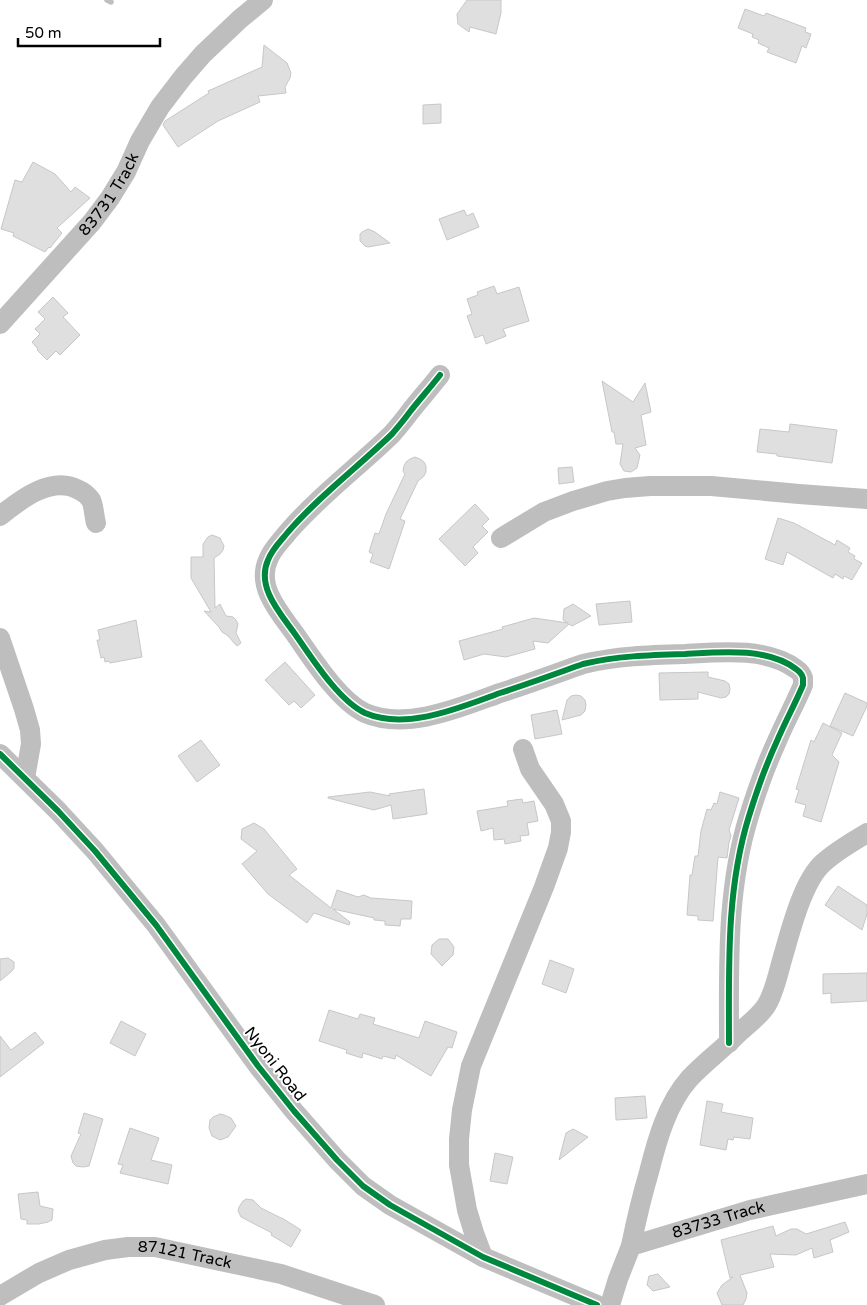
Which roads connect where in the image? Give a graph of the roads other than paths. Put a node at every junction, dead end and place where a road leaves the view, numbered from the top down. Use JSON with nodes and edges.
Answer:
{"nodes":[{"id":1,"x":263,"y":0,"type":"edge"},
{"id":2,"x":0,"y":324,"type":"edge"},
{"id":3,"x":440,"y":375,"type":"dead end"},
{"id":4,"x":867,"y":499,"type":"edge"},
{"id":5,"x":0,"y":516,"type":"edge"},
{"id":6,"x":96,"y":523,"type":"dead end"},
{"id":7,"x":501,"y":538,"type":"dead end"},
{"id":8,"x":0,"y":638,"type":"edge"},
{"id":9,"x":522,"y":749,"type":"dead end"},
{"id":10,"x":0,"y":754,"type":"edge"},
{"id":11,"x":24,"y":778,"type":"junction"},
{"id":12,"x":867,"y":833,"type":"edge"},
{"id":13,"x":729,"y":1043,"type":"junction"},
{"id":14,"x":867,"y":1184,"type":"edge"},
{"id":15,"x":631,"y":1246,"type":"junction"},
{"id":16,"x":483,"y":1257,"type":"junction"},
{"id":17,"x":0,"y":1296,"type":"edge"},
{"id":18,"x":584,"y":1303,"type":"edge"},
{"id":19,"x":375,"y":1305,"type":"edge"},
{"id":20,"x":610,"y":1305,"type":"edge"}],
"edges":[{"from":1,"to":2,"type":"street","name":"83731 Track"},
{"from":3,"to":13,"type":"street"},
{"from":4,"to":7,"type":"street"},
{"from":5,"to":6,"type":"street"},
{"from":8,"to":11,"type":"street"},
{"from":9,"to":16,"type":"street"},
{"from":10,"to":11,"type":"street","name":"Nyoni Road"},
{"from":11,"to":16,"type":"street","name":"Nyoni Road"},
{"from":12,"to":13,"type":"street"},
{"from":13,"to":15,"type":"street"},
{"from":14,"to":15,"type":"street","name":"83733 Track"},
{"from":15,"to":20,"type":"street"},
{"from":16,"to":18,"type":"street","name":"Nyoni Road"},
{"from":17,"to":19,"type":"street","name":"87121 Track"}]}
